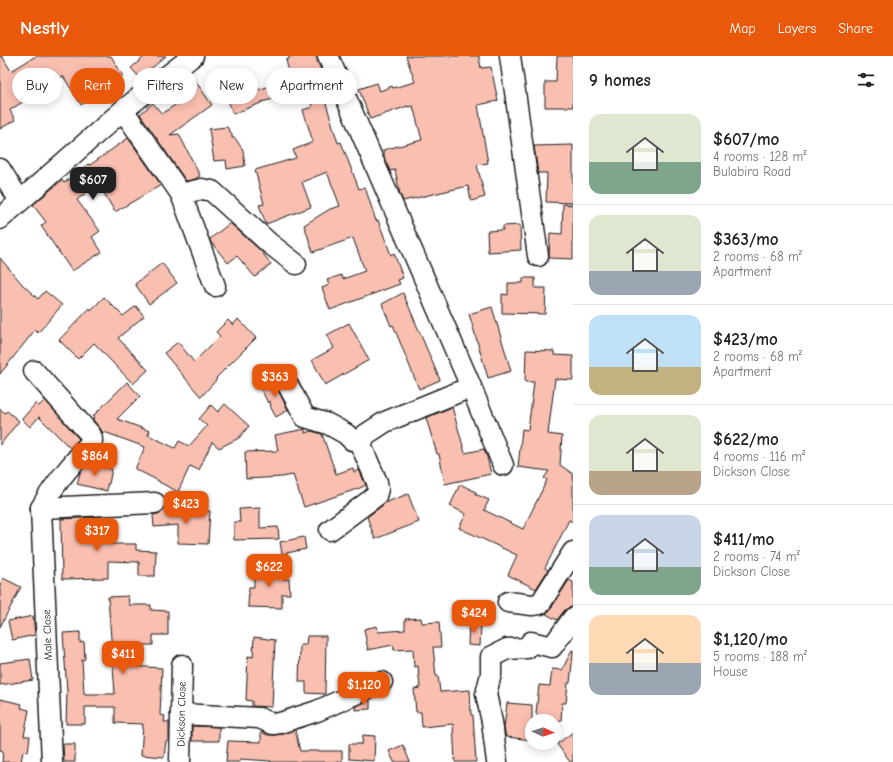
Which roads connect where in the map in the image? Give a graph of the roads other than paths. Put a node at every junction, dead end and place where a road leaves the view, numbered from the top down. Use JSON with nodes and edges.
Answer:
{"nodes":[{"id":1,"x":328,"y":56,"type":"edge"},
{"id":2,"x":510,"y":56,"type":"edge"},
{"id":3,"x":189,"y":57,"type":"edge"},
{"id":4,"x":123,"y":110,"type":"junction"},
{"id":5,"x":0,"y":169,"type":"edge"},
{"id":6,"x":181,"y":194,"type":"junction"},
{"id":7,"x":20,"y":201,"type":"junction"},
{"id":8,"x":0,"y":220,"type":"edge"},
{"id":9,"x":538,"y":256,"type":"dead end"},
{"id":10,"x":296,"y":264,"type":"dead end"},
{"id":11,"x":215,"y":286,"type":"dead end"},
{"id":12,"x":34,"y":371,"type":"dead end"},
{"id":13,"x":289,"y":387,"type":"dead end"},
{"id":14,"x":471,"y":388,"type":"junction"},
{"id":15,"x":363,"y":439,"type":"junction"},
{"id":16,"x":503,"y":465,"type":"dead end"},
{"id":17,"x":154,"y":503,"type":"dead end"},
{"id":18,"x":41,"y":508,"type":"junction"},
{"id":19,"x":330,"y":530,"type":"dead end"},
{"id":20,"x":573,"y":552,"type":"edge"},
{"id":21,"x":508,"y":602,"type":"dead end"},
{"id":22,"x":573,"y":618,"type":"edge"},
{"id":23,"x":182,"y":665,"type":"dead end"},
{"id":24,"x":382,"y":682,"type":"dead end"},
{"id":25,"x":181,"y":714,"type":"junction"},
{"id":26,"x":52,"y":762,"type":"edge"},
{"id":27,"x":180,"y":762,"type":"edge"},
{"id":28,"x":497,"y":762,"type":"edge"}],
"edges":[{"from":1,"to":14,"type":"street"},
{"from":2,"to":9,"type":"street"},
{"from":3,"to":4,"type":"street"},
{"from":4,"to":6,"type":"street"},
{"from":4,"to":7,"type":"street"},
{"from":5,"to":7,"type":"street"},
{"from":6,"to":10,"type":"street"},
{"from":6,"to":11,"type":"street"},
{"from":7,"to":8,"type":"street"},
{"from":12,"to":18,"type":"street"},
{"from":13,"to":15,"type":"street"},
{"from":14,"to":15,"type":"street"},
{"from":14,"to":16,"type":"street"},
{"from":15,"to":19,"type":"street"},
{"from":17,"to":18,"type":"street"},
{"from":18,"to":26,"type":"street","name":"Male Close"},
{"from":20,"to":21,"type":"street"},
{"from":22,"to":28,"type":"street"},
{"from":23,"to":25,"type":"street","name":"Dickson Close"},
{"from":24,"to":25,"type":"street"},
{"from":25,"to":27,"type":"street","name":"Dickson Close"}]}
